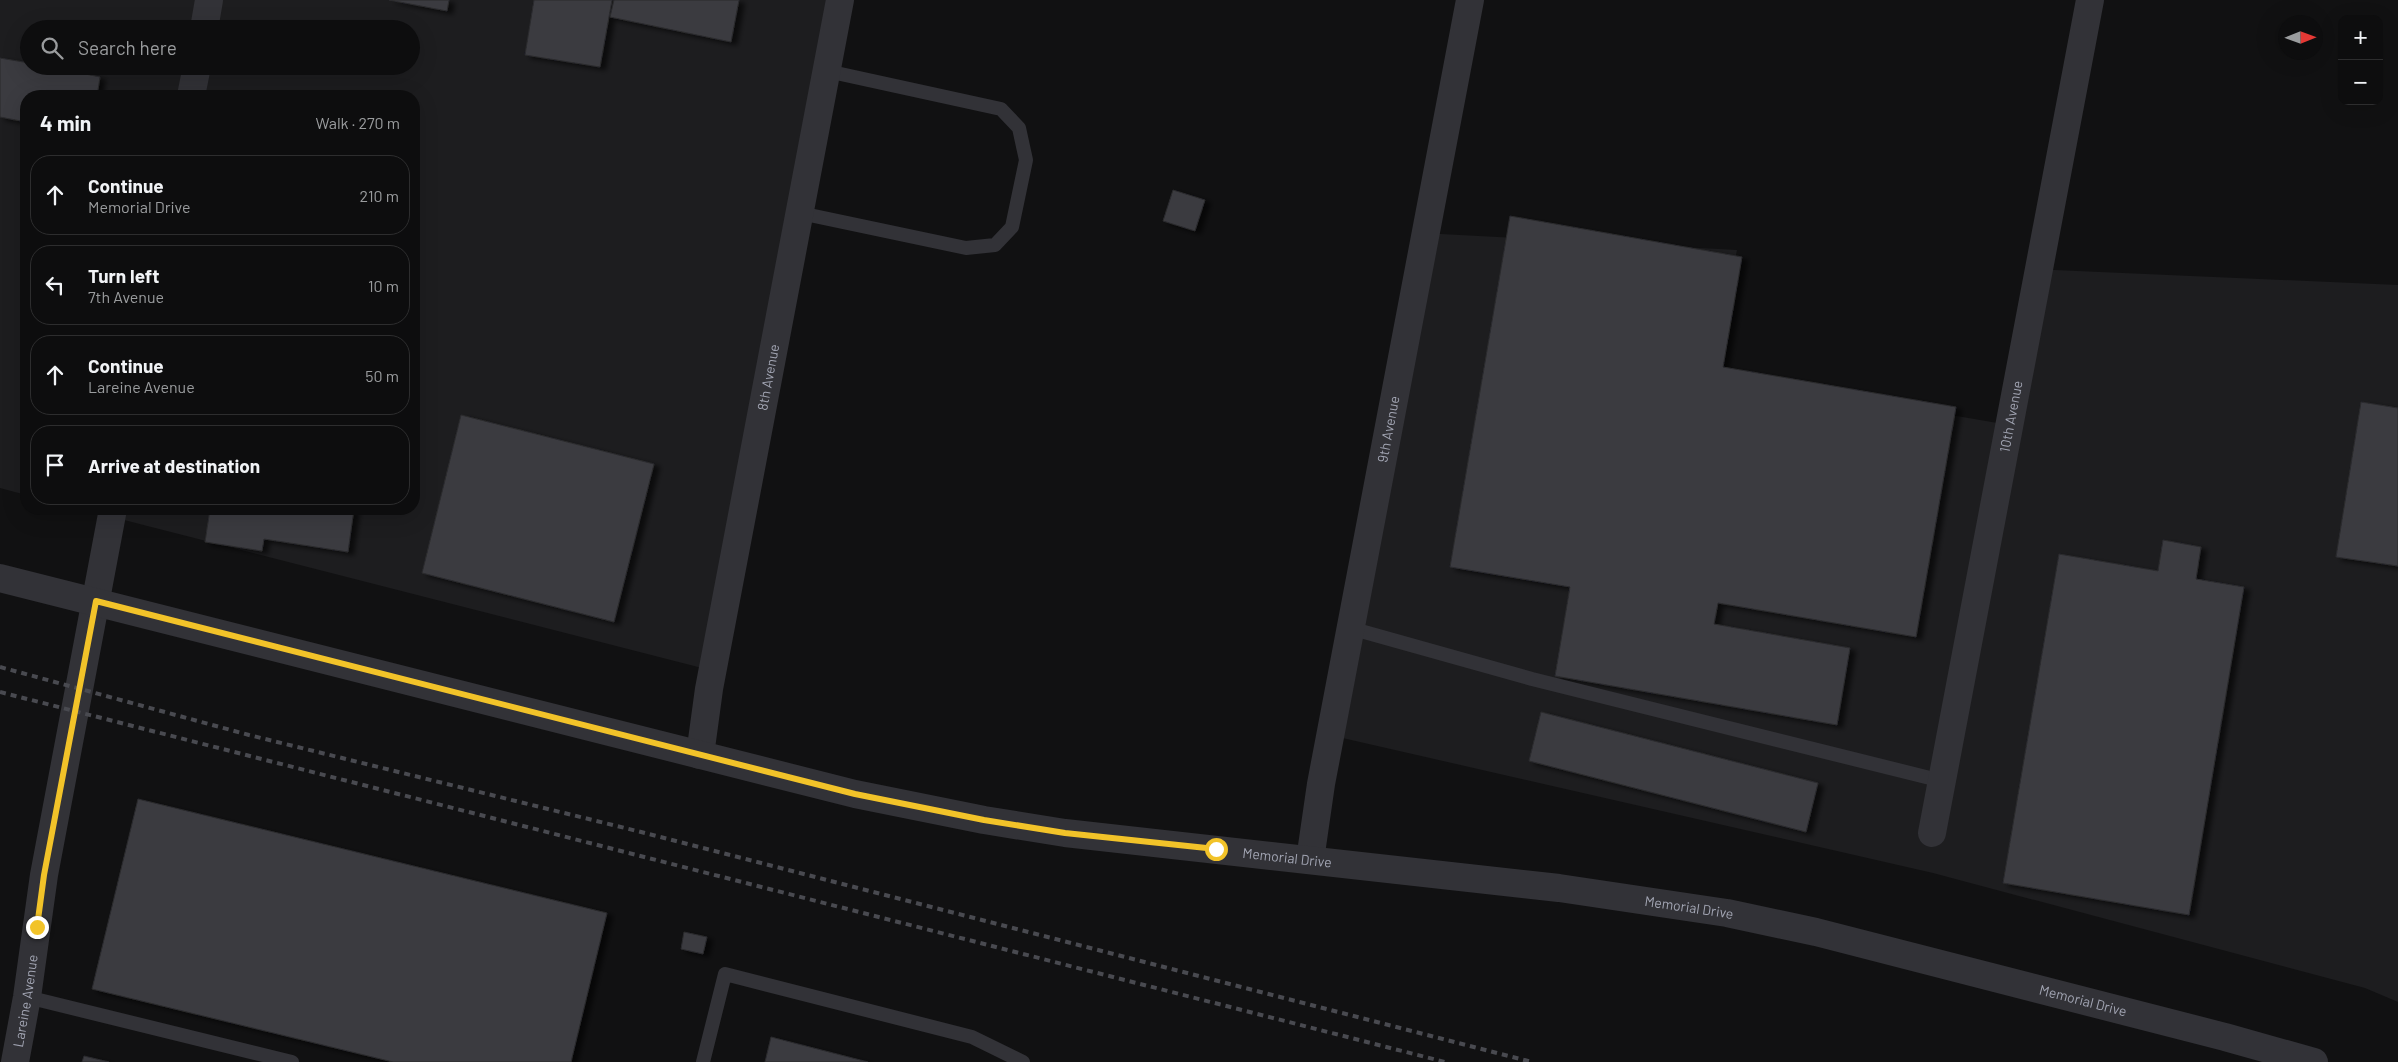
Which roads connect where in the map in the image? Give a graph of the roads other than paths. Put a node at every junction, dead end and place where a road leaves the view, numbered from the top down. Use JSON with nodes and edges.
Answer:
{"nodes":[{"id":1,"x":209,"y":0,"type":"edge"},
{"id":2,"x":840,"y":0,"type":"edge"},
{"id":3,"x":1470,"y":0,"type":"edge"},
{"id":4,"x":2090,"y":0,"type":"edge"},
{"id":5,"x":206,"y":20,"type":"edge"},
{"id":6,"x":827,"y":71,"type":"junction"},
{"id":7,"x":195,"y":75,"type":"edge"},
{"id":8,"x":192,"y":90,"type":"edge"},
{"id":9,"x":800,"y":213,"type":"junction"},
{"id":10,"x":112,"y":515,"type":"edge"},
{"id":11,"x":0,"y":578,"type":"edge"},
{"id":12,"x":96,"y":601,"type":"junction"},
{"id":13,"x":1350,"y":628,"type":"junction"},
{"id":14,"x":700,"y":755,"type":"junction"},
{"id":15,"x":1942,"y":781,"type":"junction"},
{"id":16,"x":1932,"y":833,"type":"dead end"},
{"id":17,"x":1310,"y":860,"type":"junction"},
{"id":18,"x":27,"y":997,"type":"junction"},
{"id":19,"x":15,"y":1062,"type":"edge"},
{"id":20,"x":292,"y":1062,"type":"edge"},
{"id":21,"x":703,"y":1062,"type":"edge"},
{"id":22,"x":1023,"y":1062,"type":"edge"},
{"id":23,"x":2314,"y":1062,"type":"edge"}],
"edges":[{"from":1,"to":5,"type":"street"},
{"from":2,"to":6,"type":"street","name":"8th Avenue"},
{"from":3,"to":13,"type":"street","name":"9th Avenue"},
{"from":4,"to":15,"type":"street","name":"10th Avenue"},
{"from":6,"to":9,"type":"street","name":"8th Avenue"},
{"from":6,"to":9,"type":"lane"},
{"from":7,"to":8,"type":"street"},
{"from":9,"to":14,"type":"street","name":"8th Avenue"},
{"from":10,"to":12,"type":"street","name":"Lareine Avenue"},
{"from":11,"to":12,"type":"street","name":"Memorial Drive"},
{"from":12,"to":14,"type":"street","name":"Memorial Drive"},
{"from":12,"to":18,"type":"street","name":"Lareine Avenue"},
{"from":13,"to":15,"type":"lane"},
{"from":13,"to":17,"type":"street","name":"9th Avenue"},
{"from":14,"to":17,"type":"street","name":"Memorial Drive"},
{"from":15,"to":16,"type":"street","name":"10th Avenue"},
{"from":17,"to":23,"type":"street","name":"Memorial Drive"},
{"from":18,"to":19,"type":"street","name":"Lareine Avenue"},
{"from":18,"to":20,"type":"lane"},
{"from":21,"to":22,"type":"lane"}]}
